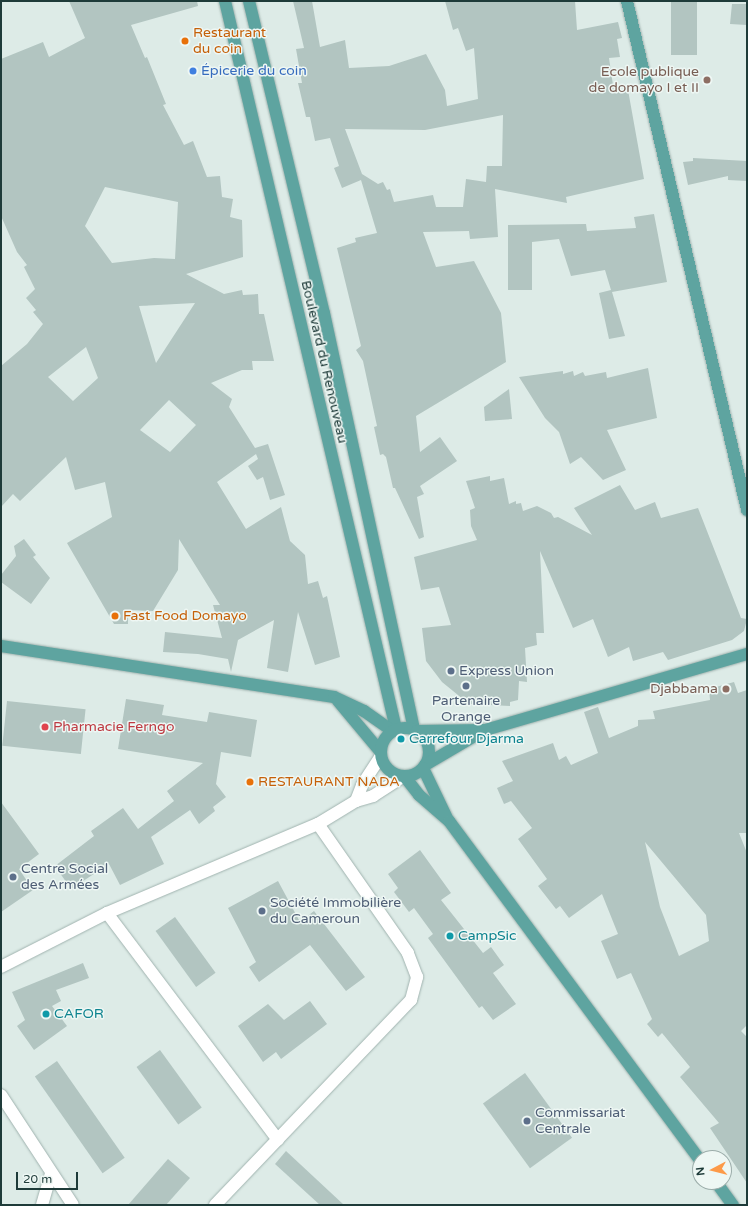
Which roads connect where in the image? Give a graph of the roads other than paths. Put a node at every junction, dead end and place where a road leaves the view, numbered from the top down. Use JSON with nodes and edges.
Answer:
{"nodes":[{"id":1,"x":225,"y":1,"type":"edge"},
{"id":2,"x":249,"y":1,"type":"edge"},
{"id":3,"x":627,"y":1,"type":"edge"},
{"id":4,"x":747,"y":510,"type":"edge"},
{"id":5,"x":1,"y":646,"type":"edge"},
{"id":6,"x":747,"y":654,"type":"edge"},
{"id":7,"x":334,"y":697,"type":"junction"},
{"id":8,"x":394,"y":730,"type":"junction"},
{"id":9,"x":415,"y":730,"type":"junction"},
{"id":10,"x":485,"y":730,"type":"junction"},
{"id":11,"x":380,"y":754,"type":"junction"},
{"id":12,"x":424,"y":766,"type":"junction"},
{"id":13,"x":403,"y":777,"type":"junction"},
{"id":14,"x":356,"y":801,"type":"junction"},
{"id":15,"x":449,"y":821,"type":"junction"},
{"id":16,"x":318,"y":824,"type":"junction"},
{"id":17,"x":107,"y":913,"type":"junction"},
{"id":18,"x":1,"y":967,"type":"edge"},
{"id":19,"x":1,"y":1095,"type":"edge"},
{"id":20,"x":278,"y":1140,"type":"junction"},
{"id":21,"x":693,"y":1150,"type":"edge"},
{"id":22,"x":51,"y":1173,"type":"junction"},
{"id":23,"x":722,"y":1190,"type":"edge"},
{"id":24,"x":42,"y":1205,"type":"edge"},
{"id":25,"x":73,"y":1205,"type":"edge"},
{"id":26,"x":215,"y":1205,"type":"edge"},
{"id":27,"x":733,"y":1205,"type":"edge"}],
"edges":[{"from":1,"to":8,"type":"main road","name":"Boulevard du Renouveau"},
{"from":2,"to":9,"type":"main road","name":"Boulevard du Renouveau"},
{"from":3,"to":4,"type":"main road"},
{"from":5,"to":7,"type":"main road"},
{"from":6,"to":10,"type":"main road"},
{"from":7,"to":8,"type":"main road"},
{"from":7,"to":11,"type":"main road"},
{"from":8,"to":9,"type":"main road"},
{"from":8,"to":11,"type":"main road"},
{"from":9,"to":10,"type":"main road"},
{"from":9,"to":12,"type":"main road"},
{"from":10,"to":12,"type":"main road"},
{"from":11,"to":13,"type":"main road"},
{"from":11,"to":14,"type":"street"},
{"from":12,"to":13,"type":"main road"},
{"from":12,"to":15,"type":"main road"},
{"from":13,"to":14,"type":"street"},
{"from":13,"to":15,"type":"main road"},
{"from":14,"to":16,"type":"street"},
{"from":15,"to":21,"type":"main road"},
{"from":16,"to":17,"type":"street"},
{"from":16,"to":20,"type":"street"},
{"from":17,"to":18,"type":"street"},
{"from":17,"to":20,"type":"street"},
{"from":19,"to":22,"type":"street"},
{"from":20,"to":26,"type":"street"},
{"from":22,"to":24,"type":"street"},
{"from":22,"to":25,"type":"street"},
{"from":23,"to":27,"type":"main road"}]}
